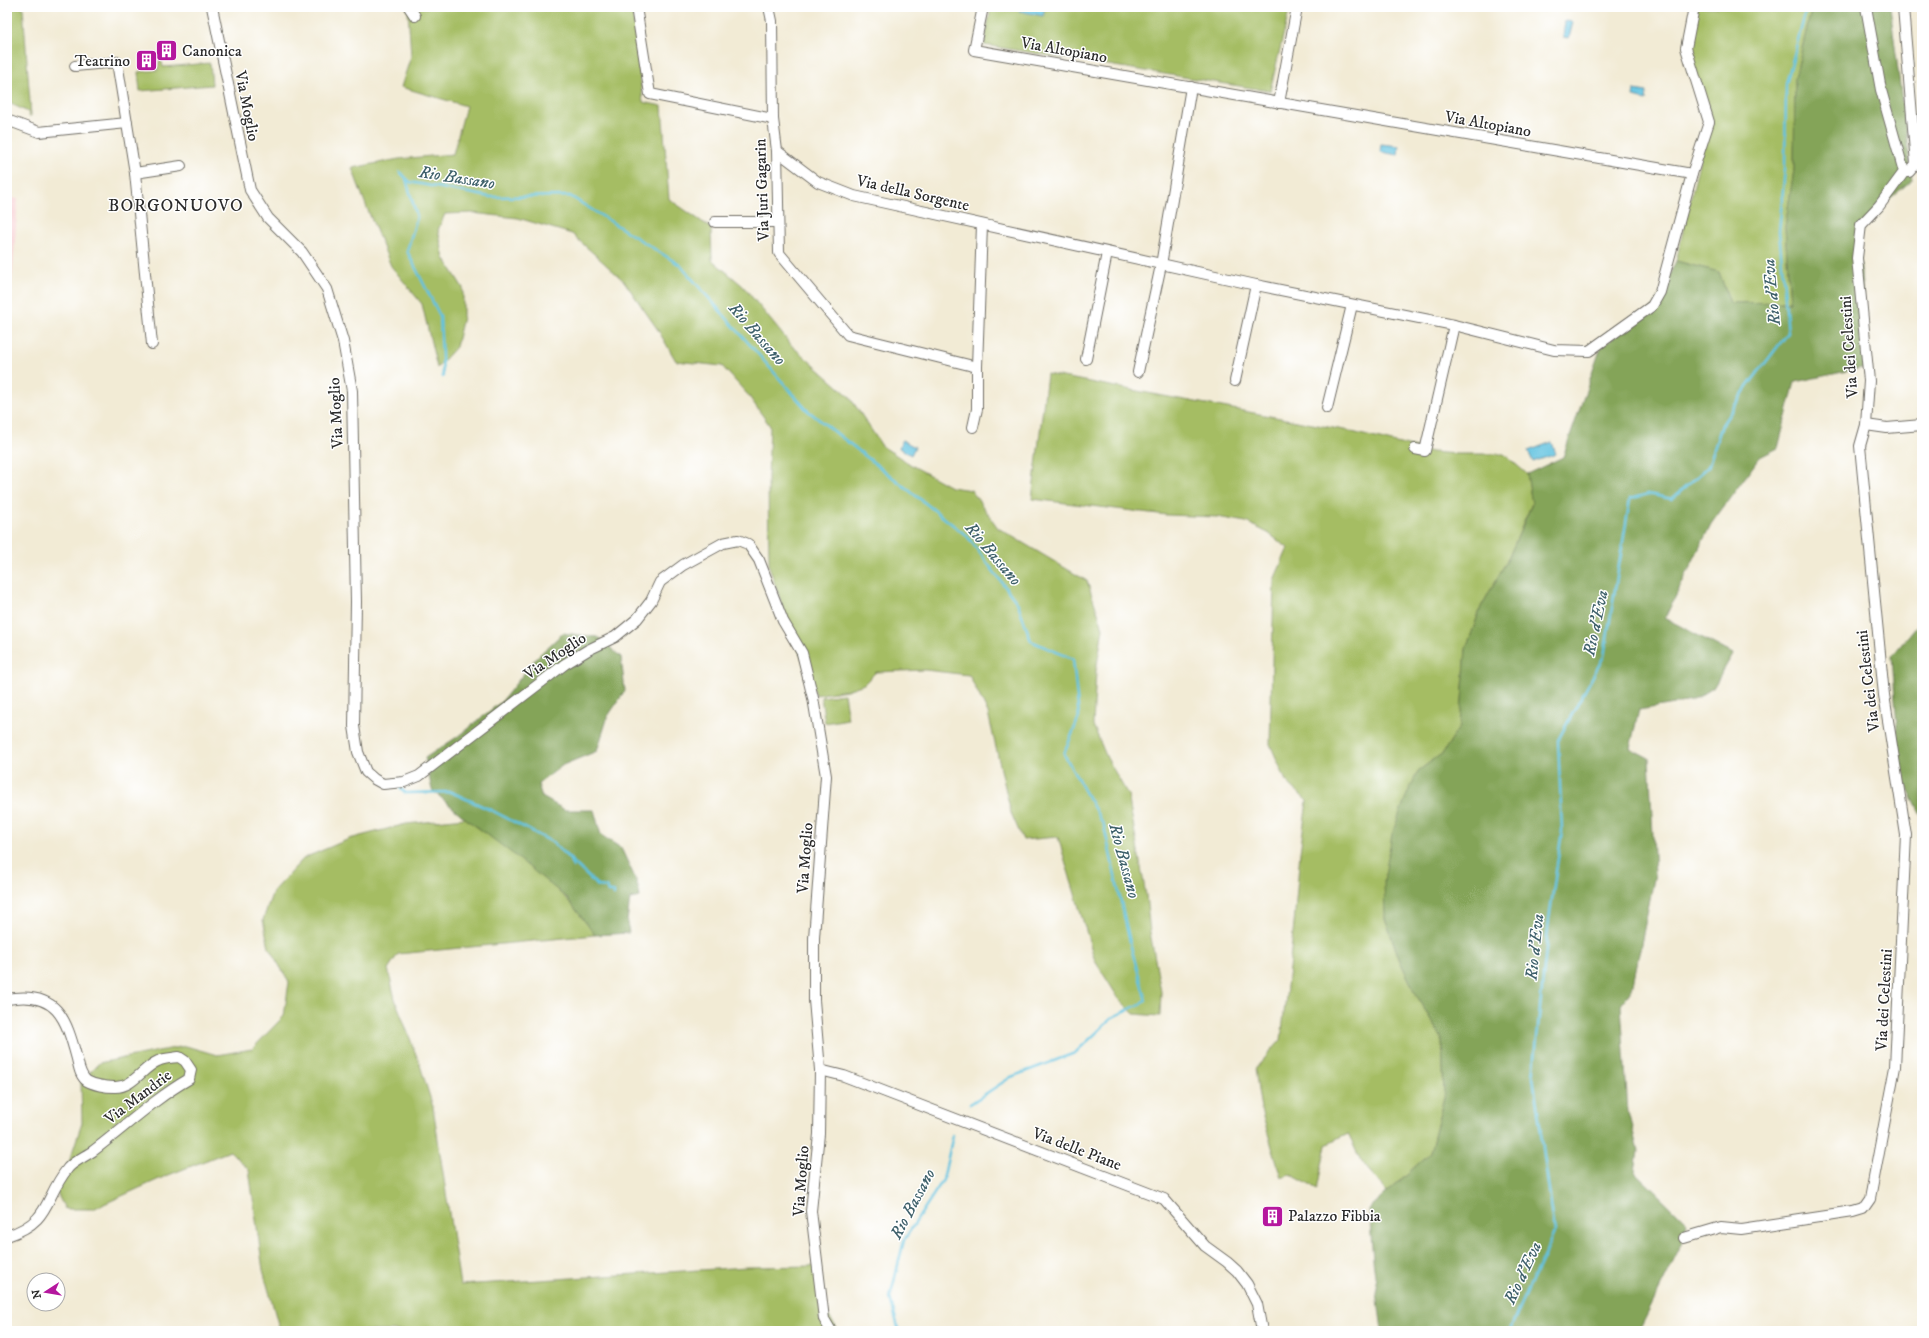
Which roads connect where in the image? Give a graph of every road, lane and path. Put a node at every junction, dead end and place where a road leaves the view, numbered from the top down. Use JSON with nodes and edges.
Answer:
{"nodes":[{"id":1,"x":212,"y":7,"type":"edge"},
{"id":2,"x":636,"y":7,"type":"edge"},
{"id":3,"x":769,"y":7,"type":"edge"},
{"id":4,"x":983,"y":7,"type":"edge"},
{"id":5,"x":1297,"y":7,"type":"edge"},
{"id":6,"x":1694,"y":7,"type":"edge"},
{"id":7,"x":1866,"y":7,"type":"edge"},
{"id":8,"x":1903,"y":7,"type":"edge"},
{"id":9,"x":75,"y":66,"type":"dead end"},
{"id":10,"x":1191,"y":88,"type":"junction"},
{"id":11,"x":1278,"y":103,"type":"junction"},
{"id":12,"x":773,"y":119,"type":"junction"},
{"id":13,"x":7,"y":120,"type":"edge"},
{"id":14,"x":127,"y":123,"type":"junction"},
{"id":15,"x":777,"y":151,"type":"junction"},
{"id":16,"x":181,"y":166,"type":"dead end"},
{"id":17,"x":1904,"y":172,"type":"junction"},
{"id":18,"x":135,"y":173,"type":"junction"},
{"id":19,"x":1692,"y":174,"type":"junction"},
{"id":20,"x":715,"y":222,"type":"dead end"},
{"id":21,"x":778,"y":222,"type":"junction"},
{"id":22,"x":982,"y":225,"type":"junction"},
{"id":23,"x":1107,"y":253,"type":"junction"},
{"id":24,"x":1161,"y":265,"type":"junction"},
{"id":25,"x":1256,"y":285,"type":"junction"},
{"id":26,"x":1352,"y":305,"type":"junction"},
{"id":27,"x":1454,"y":326,"type":"junction"},
{"id":28,"x":152,"y":344,"type":"dead end"},
{"id":29,"x":1086,"y":359,"type":"dead end"},
{"id":30,"x":977,"y":367,"type":"junction"},
{"id":31,"x":1138,"y":372,"type":"dead end"},
{"id":32,"x":1235,"y":381,"type":"dead end"},
{"id":33,"x":1327,"y":408,"type":"dead end"},
{"id":34,"x":1922,"y":425,"type":"edge"},
{"id":35,"x":1866,"y":426,"type":"junction"},
{"id":36,"x":973,"y":427,"type":"dead end"},
{"id":37,"x":1415,"y":449,"type":"dead end"},
{"id":38,"x":7,"y":999,"type":"edge"},
{"id":39,"x":820,"y":1070,"type":"junction"},
{"id":40,"x":7,"y":1236,"type":"edge"},
{"id":41,"x":1684,"y":1238,"type":"dead end"},
{"id":42,"x":831,"y":1331,"type":"edge"},
{"id":43,"x":1262,"y":1331,"type":"edge"}],
"edges":[{"from":1,"to":39,"type":"street","name":"Via Moglio"},
{"from":2,"to":12,"type":"street"},
{"from":3,"to":12,"type":"street","name":"Via Juri Gagarin"},
{"from":4,"to":10,"type":"street","name":"Via Altopiano"},
{"from":5,"to":11,"type":"street"},
{"from":6,"to":19,"type":"street"},
{"from":7,"to":17,"type":"street"},
{"from":8,"to":17,"type":"street","name":"Via dei Celestini"},
{"from":9,"to":14,"type":"street"},
{"from":10,"to":11,"type":"street","name":"Via Altopiano"},
{"from":10,"to":24,"type":"street"},
{"from":11,"to":19,"type":"street","name":"Via Altopiano"},
{"from":12,"to":15,"type":"street","name":"Via Juri Gagarin"},
{"from":13,"to":14,"type":"street"},
{"from":14,"to":18,"type":"street"},
{"from":15,"to":21,"type":"street","name":"Via Juri Gagarin"},
{"from":15,"to":22,"type":"street","name":"Via della Sorgente"},
{"from":16,"to":18,"type":"street"},
{"from":17,"to":35,"type":"street","name":"Via dei Celestini"},
{"from":18,"to":28,"type":"street"},
{"from":19,"to":27,"type":"street"},
{"from":20,"to":21,"type":"street"},
{"from":21,"to":30,"type":"street","name":"Via Juri Gagarin"},
{"from":22,"to":23,"type":"street","name":"Via della Sorgente"},
{"from":22,"to":30,"type":"street"},
{"from":23,"to":24,"type":"street"},
{"from":23,"to":29,"type":"street"},
{"from":24,"to":25,"type":"street"},
{"from":24,"to":31,"type":"street"},
{"from":25,"to":26,"type":"street"},
{"from":25,"to":32,"type":"street"},
{"from":26,"to":27,"type":"street"},
{"from":26,"to":33,"type":"street"},
{"from":27,"to":37,"type":"street"},
{"from":30,"to":36,"type":"street"},
{"from":34,"to":35,"type":"street"},
{"from":35,"to":41,"type":"street","name":"Via dei Celestini"},
{"from":38,"to":40,"type":"street","name":"Via Mandrie"},
{"from":39,"to":42,"type":"street","name":"Via Moglio"},
{"from":39,"to":43,"type":"street","name":"Via delle Piane"}]}
